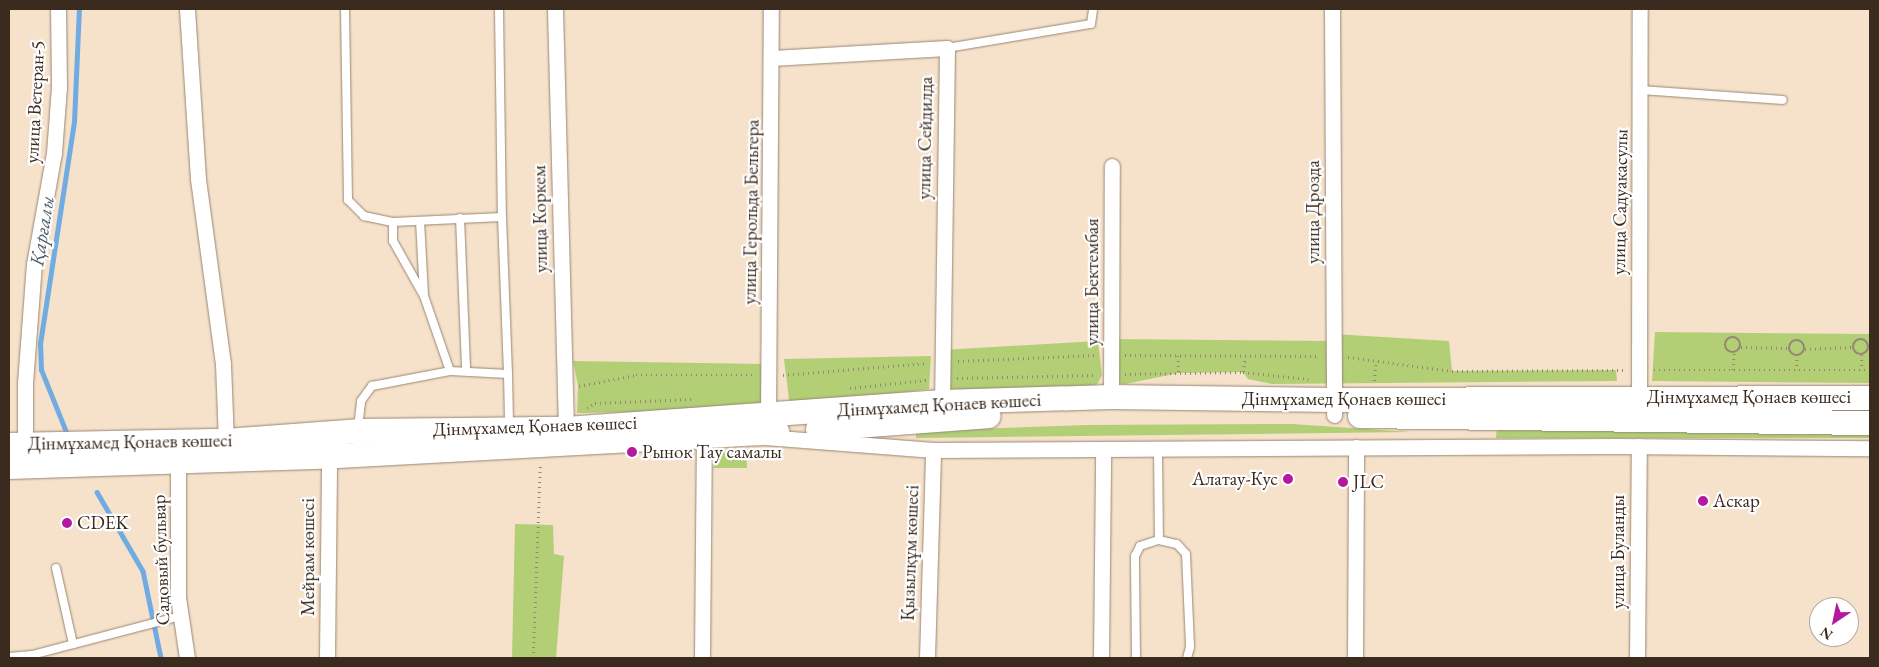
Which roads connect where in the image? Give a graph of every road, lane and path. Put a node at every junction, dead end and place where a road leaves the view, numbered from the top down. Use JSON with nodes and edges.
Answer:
{"nodes":[{"id":1,"x":58,"y":9,"type":"edge"},
{"id":2,"x":187,"y":9,"type":"edge"},
{"id":3,"x":345,"y":9,"type":"edge"},
{"id":4,"x":499,"y":9,"type":"edge"},
{"id":5,"x":555,"y":9,"type":"edge"},
{"id":6,"x":771,"y":9,"type":"edge"},
{"id":7,"x":1093,"y":9,"type":"edge"},
{"id":8,"x":1332,"y":9,"type":"edge"},
{"id":9,"x":1640,"y":9,"type":"edge"},
{"id":10,"x":946,"y":48,"type":"junction"},
{"id":11,"x":772,"y":58,"type":"junction"},
{"id":12,"x":1641,"y":90,"type":"junction"},
{"id":13,"x":1783,"y":100,"type":"dead end"},
{"id":14,"x":1112,"y":166,"type":"dead end"},
{"id":15,"x":460,"y":218,"type":"junction"},
{"id":16,"x":502,"y":218,"type":"junction"},
{"id":17,"x":420,"y":221,"type":"junction"},
{"id":18,"x":393,"y":222,"type":"junction"},
{"id":19,"x":424,"y":296,"type":"junction"},
{"id":20,"x":1741,"y":346,"type":"junction"},
{"id":21,"x":1853,"y":347,"type":"junction"},
{"id":22,"x":1789,"y":348,"type":"junction"},
{"id":23,"x":1804,"y":349,"type":"junction"},
{"id":24,"x":1734,"y":353,"type":"junction"},
{"id":25,"x":1111,"y":354,"type":"junction"},
{"id":26,"x":1797,"y":355,"type":"junction"},
{"id":27,"x":1862,"y":355,"type":"junction"},
{"id":28,"x":1178,"y":356,"type":"junction"},
{"id":29,"x":1334,"y":356,"type":"junction"},
{"id":30,"x":1245,"y":357,"type":"junction"},
{"id":31,"x":1376,"y":361,"type":"junction"},
{"id":32,"x":942,"y":362,"type":"junction"},
{"id":33,"x":466,"y":370,"type":"junction"},
{"id":34,"x":1639,"y":370,"type":"junction"},
{"id":35,"x":1733,"y":370,"type":"junction"},
{"id":36,"x":1797,"y":370,"type":"junction"},
{"id":37,"x":1862,"y":370,"type":"junction"},
{"id":38,"x":1870,"y":370,"type":"edge"},
{"id":39,"x":450,"y":371,"type":"junction"},
{"id":40,"x":1244,"y":372,"type":"dead end"},
{"id":41,"x":1179,"y":373,"type":"dead end"},
{"id":42,"x":508,"y":374,"type":"junction"},
{"id":43,"x":769,"y":375,"type":"junction"},
{"id":44,"x":1374,"y":381,"type":"dead end"},
{"id":45,"x":1639,"y":396,"type":"junction"},
{"id":46,"x":1111,"y":397,"type":"junction"},
{"id":47,"x":1870,"y":398,"type":"edge"},
{"id":48,"x":942,"y":402,"type":"junction"},
{"id":49,"x":1334,"y":408,"type":"junction"},
{"id":50,"x":768,"y":416,"type":"junction"},
{"id":51,"x":1870,"y":423,"type":"edge"},
{"id":52,"x":566,"y":424,"type":"junction"},
{"id":53,"x":358,"y":431,"type":"junction"},
{"id":54,"x":736,"y":435,"type":"junction"},
{"id":55,"x":511,"y":438,"type":"junction"},
{"id":56,"x":226,"y":442,"type":"junction"},
{"id":57,"x":705,"y":446,"type":"junction"},
{"id":58,"x":1639,"y":446,"type":"junction"},
{"id":59,"x":1356,"y":447,"type":"junction"},
{"id":60,"x":1870,"y":448,"type":"edge"},
{"id":61,"x":933,"y":450,"type":"junction"},
{"id":62,"x":1103,"y":450,"type":"junction"},
{"id":63,"x":1158,"y":450,"type":"junction"},
{"id":64,"x":86,"y":453,"type":"junction"},
{"id":65,"x":17,"y":455,"type":"edge"},
{"id":66,"x":329,"y":456,"type":"junction"},
{"id":67,"x":178,"y":461,"type":"junction"},
{"id":68,"x":540,"y":462,"type":"dead end"},
{"id":69,"x":1159,"y":540,"type":"junction"},
{"id":70,"x":56,"y":568,"type":"dead end"},
{"id":71,"x":181,"y":616,"type":"junction"},
{"id":72,"x":73,"y":644,"type":"junction"},
{"id":73,"x":9,"y":657,"type":"edge"},
{"id":74,"x":187,"y":658,"type":"edge"},
{"id":75,"x":327,"y":658,"type":"edge"},
{"id":76,"x":533,"y":658,"type":"edge"},
{"id":77,"x":702,"y":658,"type":"edge"},
{"id":78,"x":927,"y":658,"type":"edge"},
{"id":79,"x":1101,"y":658,"type":"edge"},
{"id":80,"x":1136,"y":658,"type":"edge"},
{"id":81,"x":1187,"y":658,"type":"edge"},
{"id":82,"x":1355,"y":658,"type":"edge"},
{"id":83,"x":1637,"y":658,"type":"edge"}],
"edges":[{"from":1,"to":65,"type":"street","name":"улица Ветеран-5"},
{"from":2,"to":56,"type":"street"},
{"from":3,"to":18,"type":"lane"},
{"from":4,"to":16,"type":"lane"},
{"from":5,"to":52,"type":"street","name":"улица Коркем"},
{"from":6,"to":11,"type":"street","name":"улица Герольда Бельгера"},
{"from":7,"to":10,"type":"lane"},
{"from":8,"to":29,"type":"street","name":"улица Дрозда"},
{"from":9,"to":12,"type":"street","name":"улица Садуакасулы"},
{"from":10,"to":11,"type":"street","name":"улица Сейдилда"},
{"from":10,"to":32,"type":"street","name":"улица Сейдилда"},
{"from":11,"to":43,"type":"street","name":"улица Герольда Бельгера"},
{"from":12,"to":13,"type":"lane"},
{"from":12,"to":34,"type":"street","name":"улица Садуакасулы"},
{"from":14,"to":25,"type":"street","name":"улица Бектембая"},
{"from":15,"to":16,"type":"lane"},
{"from":15,"to":17,"type":"lane"},
{"from":15,"to":33,"type":"lane"},
{"from":16,"to":42,"type":"lane"},
{"from":17,"to":18,"type":"lane"},
{"from":17,"to":19,"type":"lane"},
{"from":18,"to":19,"type":"lane"},
{"from":19,"to":39,"type":"lane"},
{"from":20,"to":22,"type":"path"},
{"from":20,"to":24,"type":"path"},
{"from":20,"to":24,"type":"path"},
{"from":21,"to":23,"type":"path"},
{"from":21,"to":27,"type":"path"},
{"from":21,"to":27,"type":"path"},
{"from":22,"to":23,"type":"path"},
{"from":22,"to":26,"type":"path"},
{"from":23,"to":26,"type":"path"},
{"from":24,"to":35,"type":"path"},
{"from":25,"to":28,"type":"path"},
{"from":25,"to":32,"type":"path"},
{"from":25,"to":46,"type":"street","name":"улица Бектембая"},
{"from":26,"to":36,"type":"path"},
{"from":27,"to":37,"type":"path"},
{"from":28,"to":30,"type":"path"},
{"from":28,"to":41,"type":"path"},
{"from":29,"to":30,"type":"path"},
{"from":29,"to":31,"type":"path"},
{"from":29,"to":49,"type":"street","name":"улица Дрозда"},
{"from":30,"to":40,"type":"path"},
{"from":31,"to":34,"type":"path"},
{"from":31,"to":44,"type":"path"},
{"from":32,"to":43,"type":"path"},
{"from":32,"to":48,"type":"street","name":"улица Сейдилда"},
{"from":33,"to":39,"type":"lane"},
{"from":33,"to":42,"type":"lane"},
{"from":34,"to":35,"type":"path"},
{"from":34,"to":45,"type":"street","name":"улица Садуакасулы"},
{"from":35,"to":36,"type":"path"},
{"from":36,"to":37,"type":"path"},
{"from":37,"to":38,"type":"path"},
{"from":39,"to":53,"type":"lane"},
{"from":42,"to":55,"type":"lane"},
{"from":43,"to":50,"type":"street","name":"улица Герольда Бельгера"},
{"from":43,"to":52,"type":"path"},
{"from":45,"to":47,"type":"main road","name":"Дінмұхамед Қонаев көшесі"},
{"from":45,"to":49,"type":"main road","name":"Дінмұхамед Қонаев көшесі"},
{"from":46,"to":48,"type":"main road","name":"Дінмұхамед Қонаев көшесі"},
{"from":46,"to":49,"type":"main road","name":"Дінмұхамед Қонаев көшесі"},
{"from":48,"to":50,"type":"main road","name":"Дінмұхамед Қонаев көшесі"},
{"from":49,"to":51,"type":"main road","name":"Дінмұхамед Қонаев көшесі"},
{"from":49,"to":54,"type":"main road","name":"Дінмұхамед Қонаев көшесі"},
{"from":50,"to":52,"type":"main road","name":"Дінмұхамед Қонаев көшесі"},
{"from":52,"to":55,"type":"main road","name":"Дінмұхамед Қонаев көшесі"},
{"from":53,"to":55,"type":"main road","name":"Дінмұхамед Қонаев көшесі"},
{"from":53,"to":56,"type":"main road","name":"Дінмұхамед Қонаев көшесі"},
{"from":54,"to":57,"type":"main road","name":"Дінмұхамед Қонаев көшесі"},
{"from":54,"to":61,"type":"street"},
{"from":55,"to":57,"type":"main road","name":"Дінмұхамед Қонаев көшесі"},
{"from":55,"to":66,"type":"main road","name":"Дінмұхамед Қонаев көшесі"},
{"from":56,"to":64,"type":"main road","name":"Дінмұхамед Қонаев көшесі"},
{"from":57,"to":77,"type":"street"},
{"from":58,"to":59,"type":"street"},
{"from":58,"to":60,"type":"street"},
{"from":58,"to":83,"type":"street","name":"улица Буланды"},
{"from":59,"to":63,"type":"street"},
{"from":59,"to":82,"type":"street"},
{"from":61,"to":62,"type":"street"},
{"from":61,"to":78,"type":"street","name":"Қызылқұм көшесі"},
{"from":62,"to":63,"type":"street"},
{"from":62,"to":79,"type":"street"},
{"from":63,"to":69,"type":"lane"},
{"from":64,"to":65,"type":"main road","name":"Дінмұхамед Қонаев көшесі"},
{"from":64,"to":67,"type":"main road","name":"Дінмұхамед Қонаев көшесі"},
{"from":66,"to":67,"type":"main road","name":"Дінмұхамед Қонаев көшесі"},
{"from":66,"to":75,"type":"street","name":"Мейрам көшесі"},
{"from":67,"to":71,"type":"street","name":"Садовый бульвар"},
{"from":68,"to":76,"type":"path"},
{"from":69,"to":80,"type":"lane"},
{"from":69,"to":81,"type":"lane"},
{"from":70,"to":72,"type":"lane"},
{"from":71,"to":72,"type":"lane"},
{"from":71,"to":74,"type":"street","name":"Садовый бульвар"},
{"from":72,"to":73,"type":"lane"}]}
